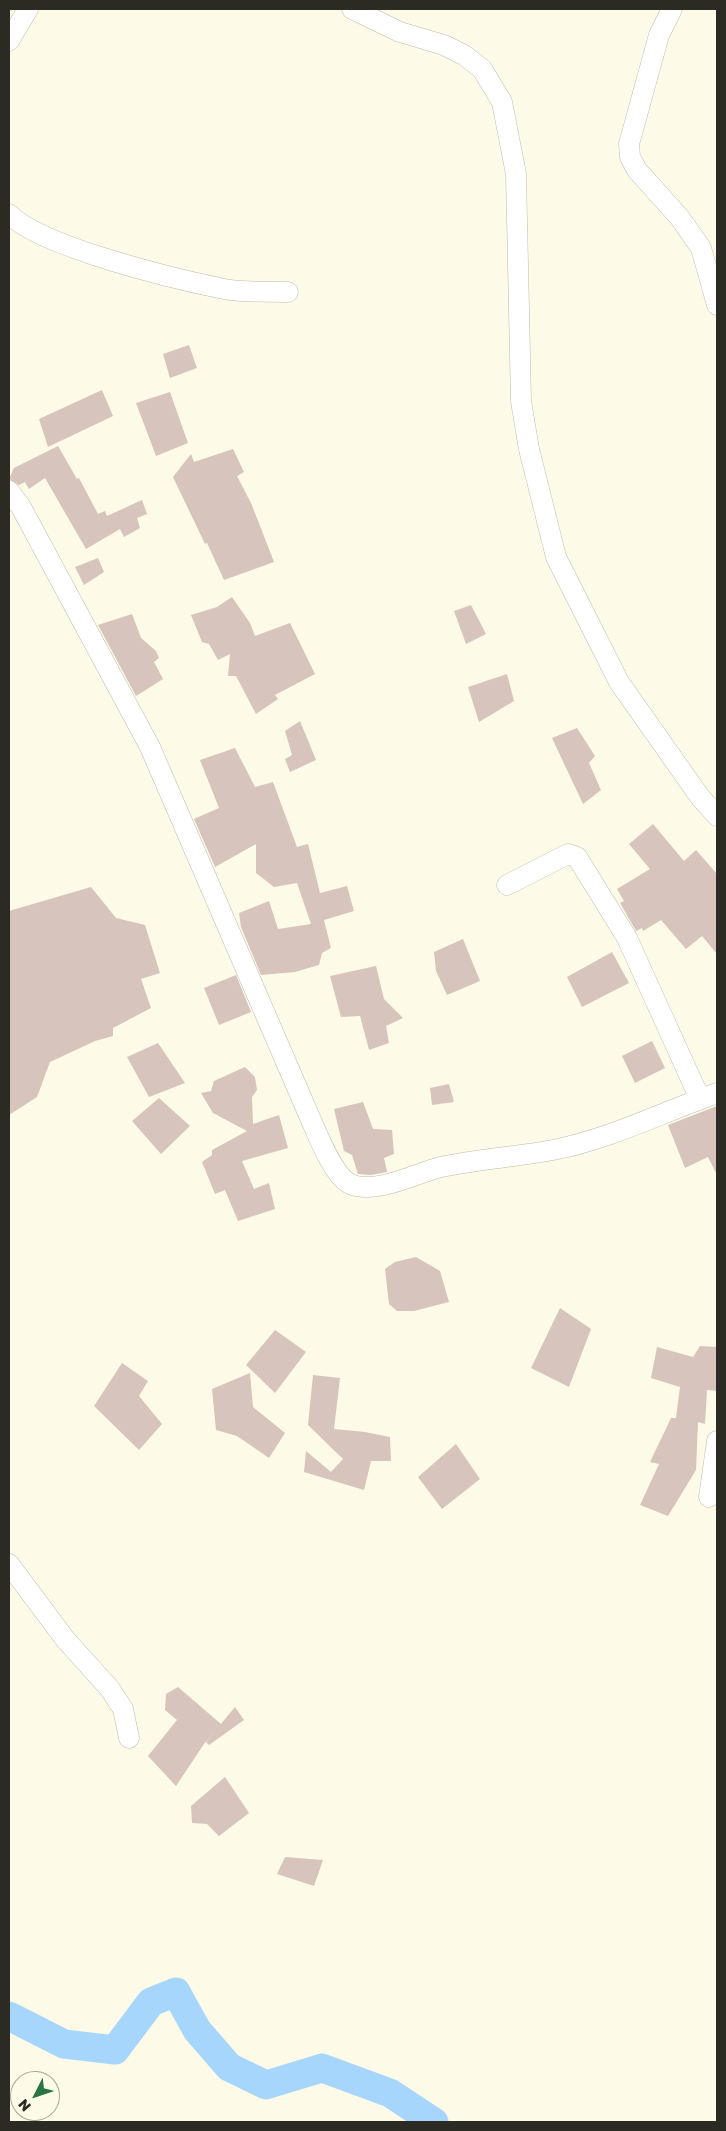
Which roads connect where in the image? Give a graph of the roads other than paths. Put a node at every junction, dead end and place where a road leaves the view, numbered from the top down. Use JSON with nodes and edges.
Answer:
{"nodes":[{"id":1,"x":28,"y":9,"type":"edge"},
{"id":2,"x":352,"y":9,"type":"edge"},
{"id":3,"x":672,"y":9,"type":"edge"},
{"id":4,"x":9,"y":41,"type":"edge"},
{"id":5,"x":9,"y":214,"type":"edge"},
{"id":6,"x":288,"y":292,"type":"dead end"},
{"id":7,"x":717,"y":306,"type":"edge"},
{"id":8,"x":9,"y":491,"type":"edge"},
{"id":9,"x":717,"y":816,"type":"edge"},
{"id":10,"x":507,"y":886,"type":"dead end"},
{"id":11,"x":709,"y":1096,"type":"edge"},
{"id":12,"x":717,"y":1441,"type":"edge"},
{"id":13,"x":709,"y":1497,"type":"dead end"},
{"id":14,"x":9,"y":1564,"type":"edge"},
{"id":15,"x":129,"y":1738,"type":"dead end"}],
"edges":[{"from":1,"to":4,"type":"street"},
{"from":2,"to":9,"type":"street"},
{"from":3,"to":7,"type":"street"},
{"from":5,"to":6,"type":"street"},
{"from":8,"to":11,"type":"street"},
{"from":10,"to":11,"type":"street"},
{"from":12,"to":13,"type":"street"},
{"from":14,"to":15,"type":"street"}]}
